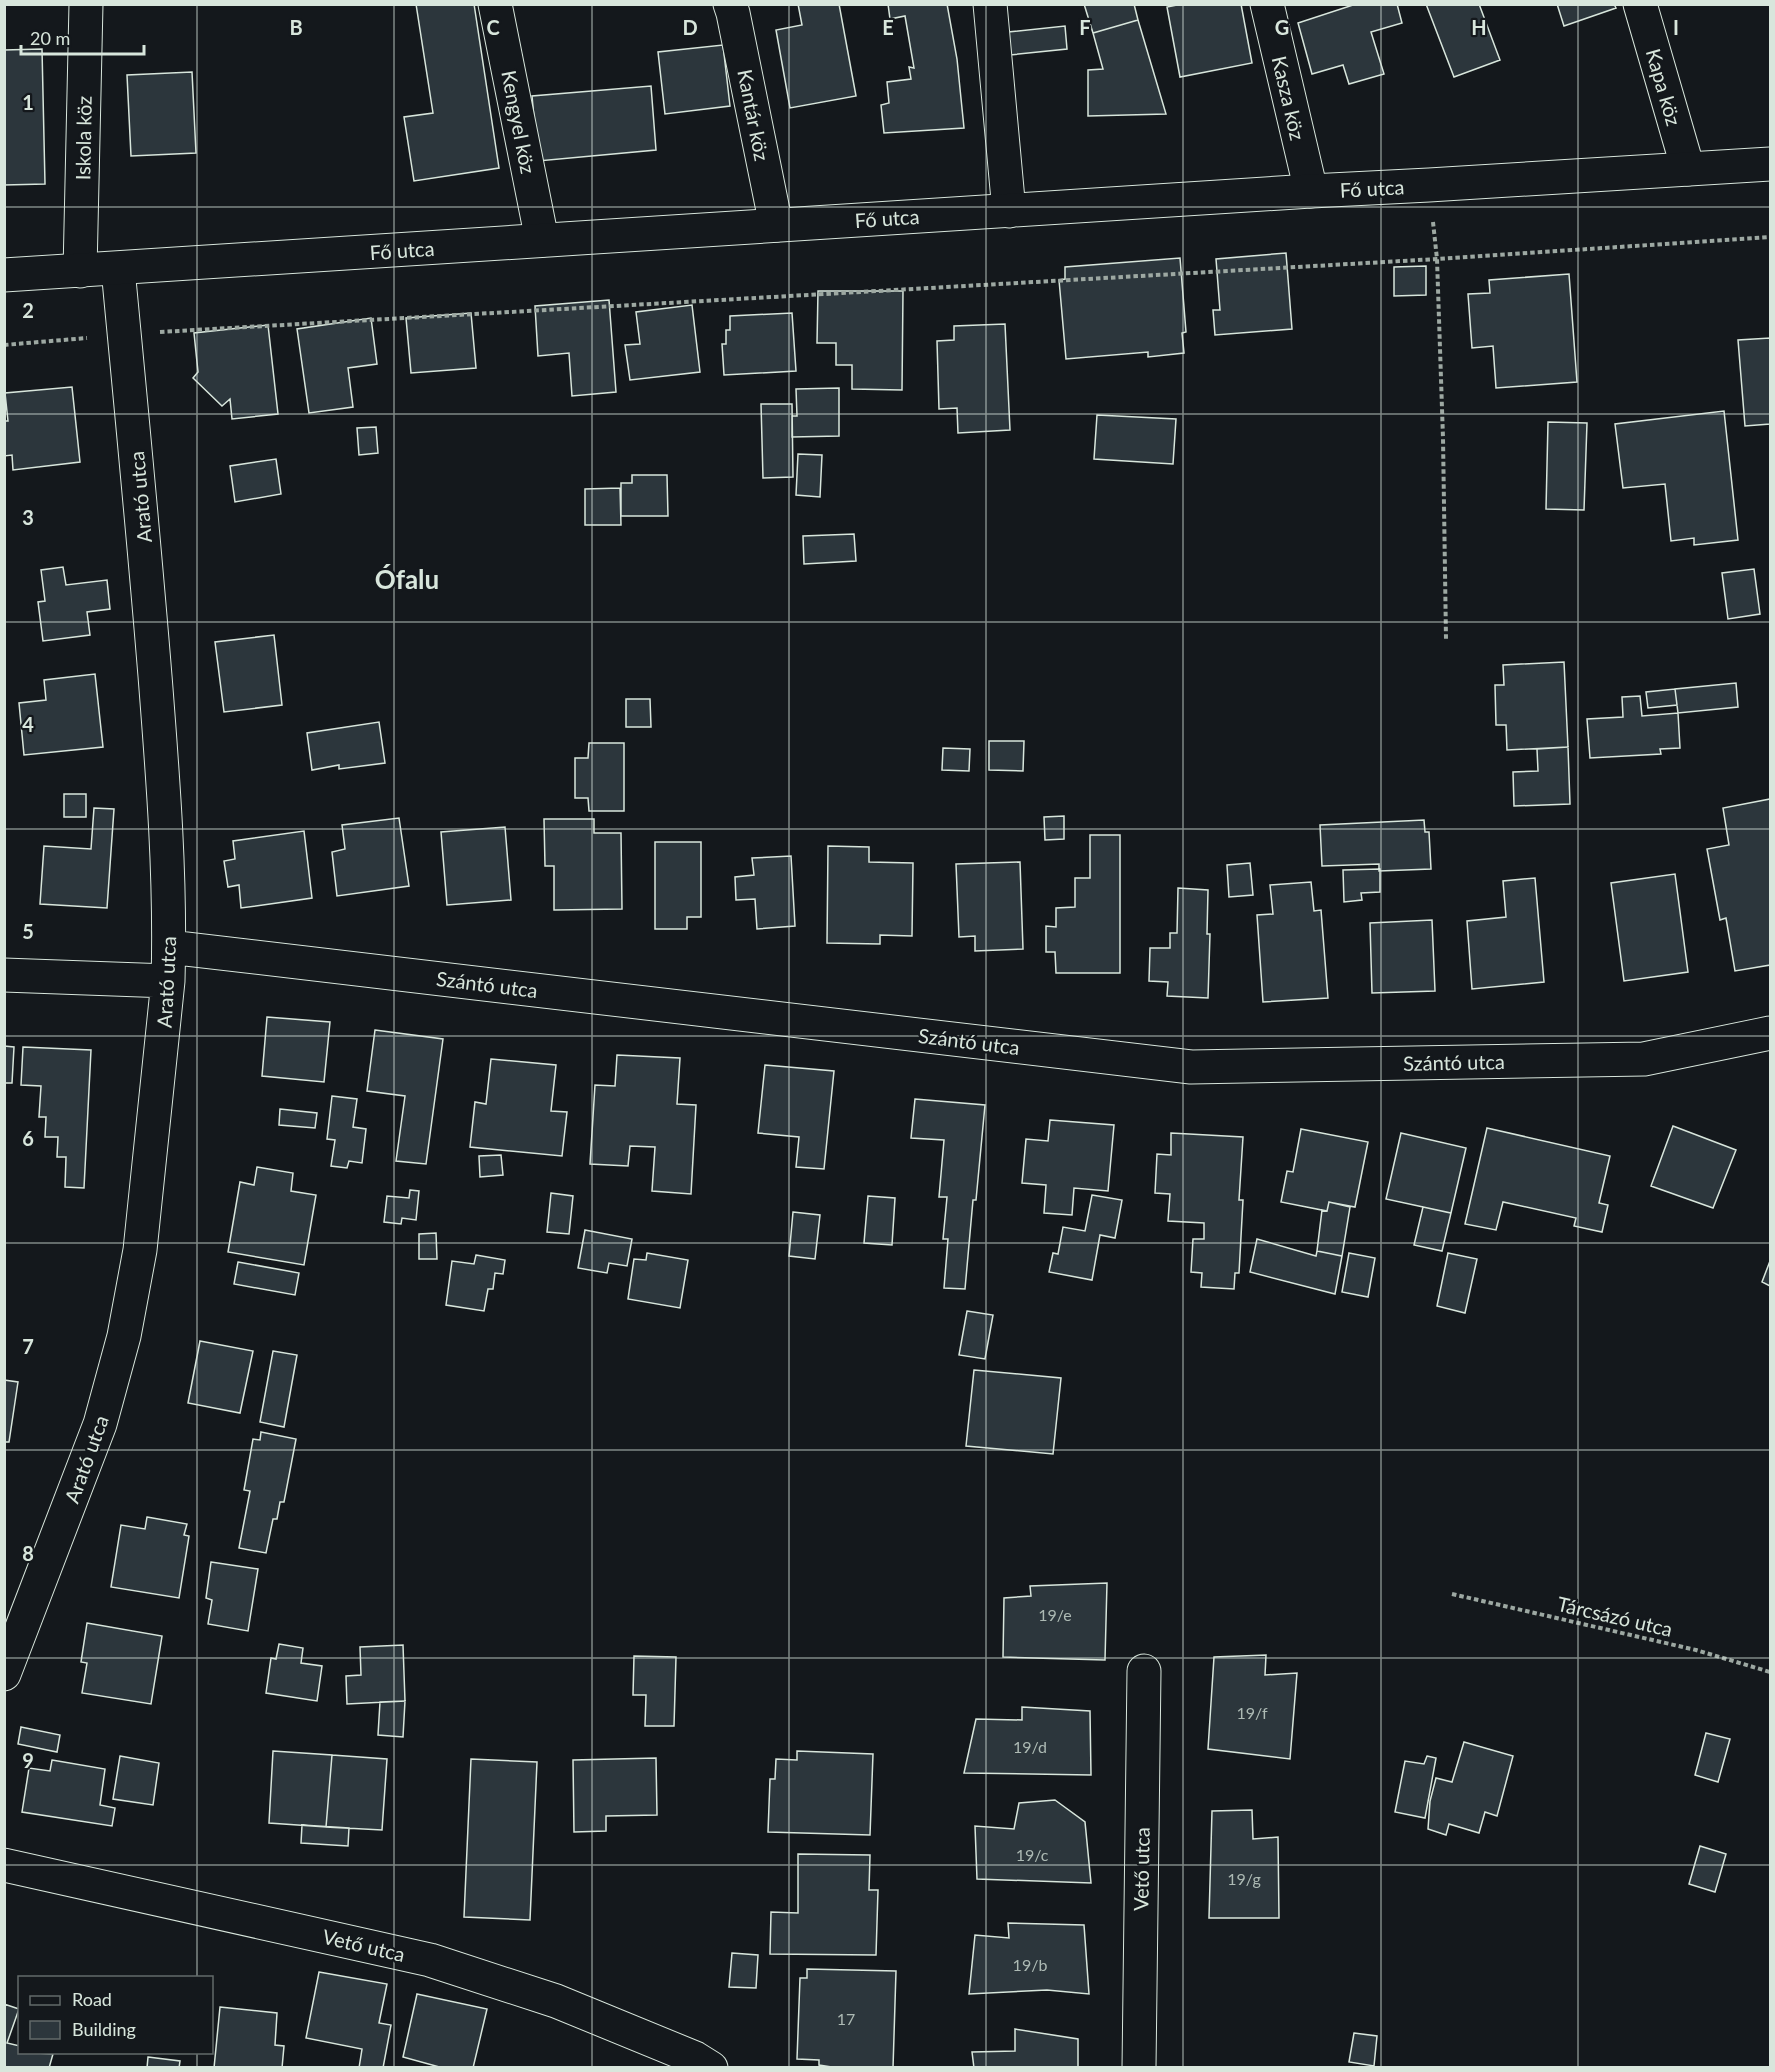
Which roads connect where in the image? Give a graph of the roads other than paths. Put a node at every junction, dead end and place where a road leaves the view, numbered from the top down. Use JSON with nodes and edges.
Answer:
{"nodes":[{"id":1,"x":86,"y":4,"type":"edge"},
{"id":2,"x":495,"y":4,"type":"edge"},
{"id":3,"x":730,"y":4,"type":"edge"},
{"id":4,"x":990,"y":4,"type":"edge"},
{"id":5,"x":1267,"y":4,"type":"edge"},
{"id":6,"x":1640,"y":4,"type":"edge"},
{"id":7,"x":1770,"y":164,"type":"edge"},
{"id":8,"x":1688,"y":169,"type":"junction"},
{"id":9,"x":1311,"y":191,"type":"junction"},
{"id":10,"x":1009,"y":211,"type":"junction"},
{"id":11,"x":776,"y":225,"type":"junction"},
{"id":12,"x":542,"y":240,"type":"junction"},
{"id":13,"x":118,"y":269,"type":"junction"},
{"id":14,"x":80,"y":271,"type":"junction"},
{"id":15,"x":4,"y":275,"type":"edge"},
{"id":16,"x":169,"y":947,"type":"junction"},
{"id":17,"x":4,"y":975,"type":"edge"},
{"id":18,"x":168,"y":981,"type":"junction"},
{"id":19,"x":1770,"y":1033,"type":"edge"},
{"id":20,"x":1144,"y":1671,"type":"dead end"},
{"id":21,"x":4,"y":1674,"type":"edge"},
{"id":22,"x":4,"y":1864,"type":"edge"},
{"id":23,"x":711,"y":2067,"type":"edge"},
{"id":24,"x":1139,"y":2067,"type":"edge"}],
"edges":[{"from":1,"to":14,"type":"street","name":"Iskola köz"},
{"from":2,"to":12,"type":"street","name":"Kengyel köz"},
{"from":3,"to":11,"type":"street","name":"Kantár köz"},
{"from":4,"to":10,"type":"street"},
{"from":5,"to":9,"type":"street","name":"Kasza köz"},
{"from":6,"to":8,"type":"street","name":"Kapa köz"},
{"from":7,"to":8,"type":"street","name":"Fő utca"},
{"from":8,"to":9,"type":"street","name":"Fő utca"},
{"from":9,"to":10,"type":"street","name":"Fő utca"},
{"from":10,"to":11,"type":"street","name":"Fő utca"},
{"from":11,"to":12,"type":"street","name":"Fő utca"},
{"from":12,"to":13,"type":"street","name":"Fő utca"},
{"from":13,"to":14,"type":"street","name":"Fő utca"},
{"from":13,"to":16,"type":"street","name":"Arató utca"},
{"from":14,"to":15,"type":"street","name":"Fő utca"},
{"from":16,"to":18,"type":"street","name":"Arató utca"},
{"from":16,"to":19,"type":"street","name":"Szántó utca"},
{"from":17,"to":18,"type":"street"},
{"from":18,"to":21,"type":"street","name":"Arató utca"},
{"from":20,"to":24,"type":"street","name":"Vető utca"},
{"from":22,"to":23,"type":"street","name":"Vető utca"}]}
